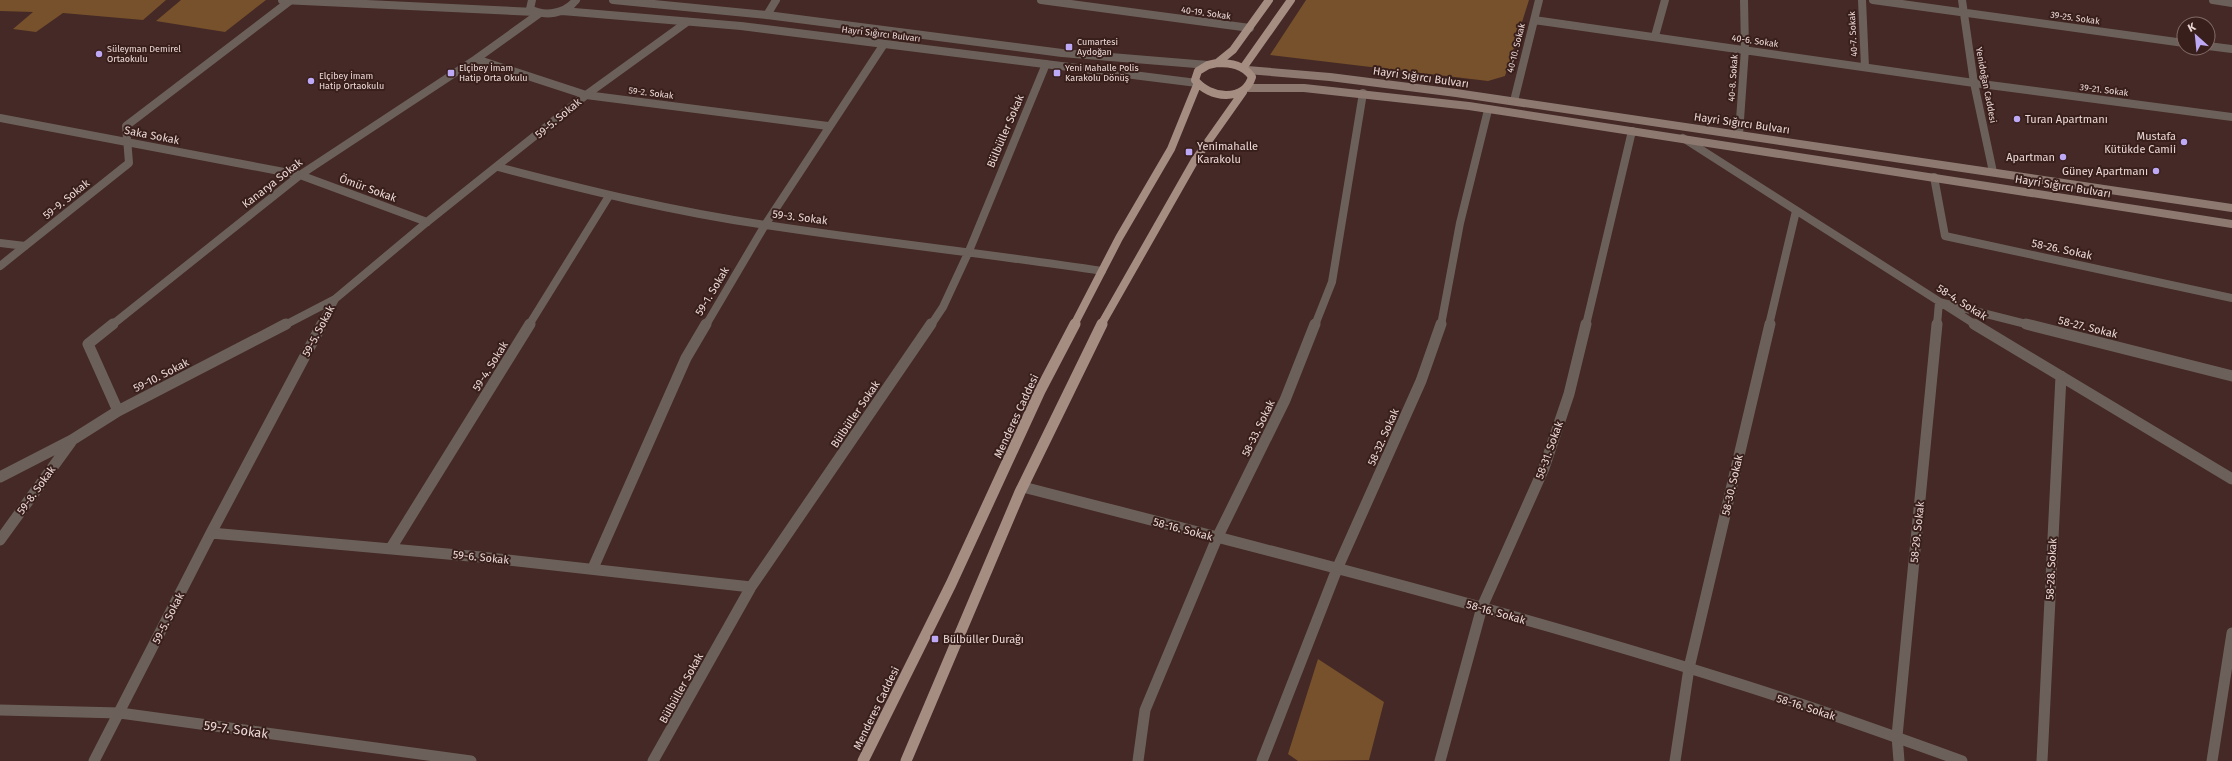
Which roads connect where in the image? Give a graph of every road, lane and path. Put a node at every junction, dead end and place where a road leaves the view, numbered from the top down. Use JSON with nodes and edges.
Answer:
{"nodes":[{"id":1,"x":282,"y":0,"type":"edge"},
{"id":2,"x":291,"y":0,"type":"edge"},
{"id":3,"x":532,"y":0,"type":"edge"},
{"id":4,"x":576,"y":0,"type":"edge"},
{"id":5,"x":613,"y":0,"type":"edge"},
{"id":6,"x":776,"y":0,"type":"edge"},
{"id":7,"x":1041,"y":0,"type":"edge"},
{"id":8,"x":1269,"y":0,"type":"edge"},
{"id":9,"x":1291,"y":0,"type":"edge"},
{"id":10,"x":1539,"y":0,"type":"edge"},
{"id":11,"x":1665,"y":0,"type":"edge"},
{"id":12,"x":1744,"y":0,"type":"edge"},
{"id":13,"x":1862,"y":0,"type":"edge"},
{"id":14,"x":1873,"y":0,"type":"edge"},
{"id":15,"x":1962,"y":0,"type":"edge"},
{"id":16,"x":2213,"y":0,"type":"edge"},
{"id":17,"x":2232,"y":3,"type":"edge"},
{"id":18,"x":562,"y":10,"type":"junction"},
{"id":19,"x":538,"y":12,"type":"junction"},
{"id":20,"x":1963,"y":13,"type":"junction"},
{"id":21,"x":767,"y":15,"type":"junction"},
{"id":22,"x":1534,"y":20,"type":"junction"},
{"id":23,"x":687,"y":22,"type":"junction"},
{"id":24,"x":1250,"y":28,"type":"junction"},
{"id":25,"x":1655,"y":36,"type":"junction"},
{"id":26,"x":2176,"y":42,"type":"edge"},
{"id":27,"x":884,"y":44,"type":"junction"},
{"id":28,"x":2216,"y":47,"type":"edge"},
{"id":29,"x":1745,"y":49,"type":"junction"},
{"id":30,"x":2232,"y":49,"type":"edge"},
{"id":31,"x":476,"y":59,"type":"junction"},
{"id":32,"x":1217,"y":63,"type":"junction"},
{"id":33,"x":1046,"y":64,"type":"junction"},
{"id":34,"x":1208,"y":65,"type":"junction"},
{"id":35,"x":1865,"y":67,"type":"junction"},
{"id":36,"x":1245,"y":69,"type":"junction"},
{"id":37,"x":1197,"y":84,"type":"junction"},
{"id":38,"x":1974,"y":84,"type":"junction"},
{"id":39,"x":1246,"y":90,"type":"junction"},
{"id":40,"x":1363,"y":93,"type":"junction"},
{"id":41,"x":586,"y":95,"type":"junction"},
{"id":42,"x":1514,"y":101,"type":"junction"},
{"id":43,"x":1488,"y":110,"type":"junction"},
{"id":44,"x":2232,"y":116,"type":"edge"},
{"id":45,"x":0,"y":118,"type":"edge"},
{"id":46,"x":828,"y":126,"type":"junction"},
{"id":47,"x":1632,"y":131,"type":"junction"},
{"id":48,"x":1740,"y":134,"type":"junction"},
{"id":49,"x":1683,"y":138,"type":"junction"},
{"id":50,"x":129,"y":141,"type":"junction"},
{"id":51,"x":498,"y":167,"type":"junction"},
{"id":52,"x":1993,"y":172,"type":"junction"},
{"id":53,"x":300,"y":175,"type":"junction"},
{"id":54,"x":1934,"y":177,"type":"junction"},
{"id":55,"x":609,"y":196,"type":"junction"},
{"id":56,"x":2232,"y":208,"type":"edge"},
{"id":57,"x":1796,"y":211,"type":"junction"},
{"id":58,"x":427,"y":222,"type":"junction"},
{"id":59,"x":2232,"y":224,"type":"edge"},
{"id":60,"x":765,"y":225,"type":"junction"},
{"id":61,"x":0,"y":243,"type":"edge"},
{"id":62,"x":25,"y":246,"type":"junction"},
{"id":63,"x":969,"y":251,"type":"junction"},
{"id":64,"x":0,"y":266,"type":"edge"},
{"id":65,"x":1102,"y":271,"type":"junction"},
{"id":66,"x":2232,"y":298,"type":"edge"},
{"id":67,"x":335,"y":299,"type":"junction"},
{"id":68,"x":1939,"y":302,"type":"junction"},
{"id":69,"x":2061,"y":376,"type":"junction"},
{"id":70,"x":2232,"y":376,"type":"edge"},
{"id":71,"x":118,"y":411,"type":"junction"},
{"id":72,"x":72,"y":440,"type":"junction"},
{"id":73,"x":0,"y":477,"type":"edge"},
{"id":74,"x":2232,"y":479,"type":"edge"},
{"id":75,"x":1023,"y":487,"type":"junction"},
{"id":76,"x":211,"y":533,"type":"junction"},
{"id":77,"x":1217,"y":538,"type":"junction"},
{"id":78,"x":0,"y":540,"type":"edge"},
{"id":79,"x":391,"y":548,"type":"junction"},
{"id":80,"x":592,"y":568,"type":"junction"},
{"id":81,"x":1337,"y":568,"type":"junction"},
{"id":82,"x":751,"y":587,"type":"junction"},
{"id":83,"x":1482,"y":607,"type":"junction"},
{"id":84,"x":2232,"y":633,"type":"edge"},
{"id":85,"x":1689,"y":668,"type":"junction"},
{"id":86,"x":0,"y":710,"type":"edge"},
{"id":87,"x":120,"y":713,"type":"junction"},
{"id":88,"x":1897,"y":736,"type":"junction"},
{"id":89,"x":94,"y":761,"type":"edge"},
{"id":90,"x":471,"y":761,"type":"edge"},
{"id":91,"x":653,"y":761,"type":"edge"},
{"id":92,"x":863,"y":761,"type":"edge"},
{"id":93,"x":906,"y":761,"type":"edge"},
{"id":94,"x":1138,"y":761,"type":"edge"},
{"id":95,"x":1262,"y":761,"type":"edge"},
{"id":96,"x":1440,"y":761,"type":"edge"},
{"id":97,"x":1675,"y":761,"type":"edge"},
{"id":98,"x":1899,"y":761,"type":"edge"},
{"id":99,"x":1962,"y":761,"type":"edge"},
{"id":100,"x":2042,"y":761,"type":"edge"},
{"id":101,"x":2212,"y":761,"type":"edge"}],
"edges":[{"from":1,"to":2,"type":"street"},
{"from":2,"to":19,"type":"street"},
{"from":2,"to":50,"type":"street"},
{"from":3,"to":19,"type":"street"},
{"from":4,"to":18,"type":"street"},
{"from":5,"to":21,"type":"street","name":"Hayri Sığırcı Bulvarı"},
{"from":6,"to":21,"type":"street"},
{"from":7,"to":24,"type":"street","name":"40-19. Sokak"},
{"from":8,"to":24,"type":"main road"},
{"from":9,"to":36,"type":"main road"},
{"from":10,"to":22,"type":"street","name":"40-10. Sokak"},
{"from":11,"to":25,"type":"street"},
{"from":12,"to":29,"type":"street","name":"40-8. Sokak"},
{"from":13,"to":35,"type":"street","name":"40-7. Sokak"},
{"from":14,"to":20,"type":"street","name":"39-25. Sokak"},
{"from":15,"to":20,"type":"street","name":"Yenidoğan Caddesi"},
{"from":16,"to":17,"type":"street"},
{"from":18,"to":19,"type":"street"},
{"from":18,"to":23,"type":"street","name":"Hayri Sığırcı Bulvarı"},
{"from":19,"to":31,"type":"street","name":"Kanarya Sokak"},
{"from":20,"to":26,"type":"street","name":"39-25. Sokak"},
{"from":20,"to":38,"type":"street","name":"Yenidoğan Caddesi"},
{"from":21,"to":34,"type":"street","name":"Hayri Sığırcı Bulvarı"},
{"from":22,"to":25,"type":"street","name":"40-6. Sokak"},
{"from":22,"to":42,"type":"street","name":"40-10. Sokak"},
{"from":23,"to":27,"type":"street","name":"Hayri Sığırcı Bulvarı"},
{"from":23,"to":41,"type":"street","name":"59-5. Sokak"},
{"from":24,"to":32,"type":"main road"},
{"from":25,"to":29,"type":"street","name":"40-6. Sokak"},
{"from":27,"to":33,"type":"street","name":"Hayri Sığırcı Bulvarı"},
{"from":27,"to":46,"type":"street","name":"59-1. Sokak"},
{"from":28,"to":30,"type":"street"},
{"from":29,"to":35,"type":"street","name":"40-6. Sokak"},
{"from":29,"to":48,"type":"street","name":"40-8. Sokak"},
{"from":31,"to":41,"type":"street","name":"59-2. Sokak"},
{"from":31,"to":53,"type":"street","name":"Kanarya Sokak"},
{"from":32,"to":34,"type":"main road"},
{"from":32,"to":36,"type":"main road"},
{"from":33,"to":37,"type":"street","name":"Hayri Sığırcı Bulvarı"},
{"from":33,"to":63,"type":"street","name":"Bülbüller Sokak"},
{"from":34,"to":37,"type":"main road","name":"Menderes Caddesi"},
{"from":35,"to":38,"type":"street","name":"40-6. Sokak"},
{"from":36,"to":39,"type":"main road"},
{"from":36,"to":42,"type":"main road","name":"Hayri Sığırcı Bulvarı"},
{"from":37,"to":39,"type":"main road"},
{"from":37,"to":65,"type":"main road","name":"Menderes Caddesi"},
{"from":38,"to":44,"type":"street","name":"39-21. Sokak"},
{"from":38,"to":52,"type":"street","name":"Yenidoğan Caddesi"},
{"from":39,"to":40,"type":"main road","name":"Hayri Sığırcı Bulvarı"},
{"from":39,"to":75,"type":"main road"},
{"from":40,"to":43,"type":"main road","name":"Hayri Sığırcı Bulvarı"},
{"from":40,"to":77,"type":"street","name":"58-33. Sokak"},
{"from":41,"to":46,"type":"street","name":"59-2. Sokak"},
{"from":41,"to":51,"type":"street","name":"59-5. Sokak"},
{"from":42,"to":48,"type":"main road","name":"Hayri Sığırcı Bulvarı"},
{"from":43,"to":47,"type":"main road","name":"Hayri Sığırcı Bulvarı"},
{"from":43,"to":81,"type":"street","name":"58-32. Sokak"},
{"from":45,"to":50,"type":"street","name":"Saka Sokak"},
{"from":46,"to":60,"type":"street","name":"59-1. Sokak"},
{"from":47,"to":49,"type":"main road","name":"Hayri Sığırcı Bulvarı"},
{"from":47,"to":83,"type":"street","name":"58-31. Sokak"},
{"from":48,"to":52,"type":"main road","name":"Hayri Sığırcı Bulvarı"},
{"from":49,"to":54,"type":"main road","name":"Hayri Sığırcı Bulvarı"},
{"from":49,"to":57,"type":"street","name":"58-4. Sokak"},
{"from":50,"to":53,"type":"street","name":"Saka Sokak"},
{"from":50,"to":62,"type":"street","name":"59-9. Sokak"},
{"from":51,"to":55,"type":"street","name":"59-3. Sokak"},
{"from":51,"to":58,"type":"street","name":"59-5. Sokak"},
{"from":52,"to":56,"type":"main road","name":"Hayri Sığırcı Bulvarı"},
{"from":53,"to":58,"type":"street","name":"Ömür Sokak"},
{"from":53,"to":71,"type":"street","name":"Kanarya Sokak"},
{"from":54,"to":59,"type":"main road","name":"Hayri Sığırcı Bulvarı"},
{"from":54,"to":66,"type":"street","name":"58-26. Sokak"},
{"from":55,"to":60,"type":"street","name":"59-3. Sokak"},
{"from":55,"to":79,"type":"street","name":"59-4. Sokak"},
{"from":57,"to":68,"type":"street","name":"58-4. Sokak"},
{"from":57,"to":85,"type":"street","name":"58-30. Sokak"},
{"from":58,"to":67,"type":"street","name":"59-5. Sokak"},
{"from":60,"to":63,"type":"street","name":"59-3. Sokak"},
{"from":60,"to":80,"type":"street","name":"59-1. Sokak"},
{"from":61,"to":62,"type":"street"},
{"from":62,"to":64,"type":"street","name":"59-9. Sokak"},
{"from":63,"to":65,"type":"street","name":"59-3. Sokak"},
{"from":63,"to":82,"type":"street","name":"Bülbüller Sokak"},
{"from":65,"to":92,"type":"main road","name":"Menderes Caddesi"},
{"from":67,"to":71,"type":"street","name":"59-10. Sokak"},
{"from":67,"to":76,"type":"street","name":"59-5. Sokak"},
{"from":68,"to":69,"type":"street","name":"58-4. Sokak"},
{"from":68,"to":70,"type":"street","name":"58-27. Sokak"},
{"from":68,"to":88,"type":"street","name":"58-29. Sokak"},
{"from":69,"to":74,"type":"street","name":"58-4. Sokak"},
{"from":69,"to":100,"type":"street","name":"58-28. Sokak"},
{"from":71,"to":72,"type":"street","name":"59-10. Sokak"},
{"from":72,"to":73,"type":"street","name":"59-10. Sokak"},
{"from":72,"to":78,"type":"street","name":"59-8. Sokak"},
{"from":75,"to":77,"type":"street","name":"58-16. Sokak"},
{"from":75,"to":93,"type":"main road"},
{"from":76,"to":79,"type":"street","name":"59-6. Sokak"},
{"from":76,"to":87,"type":"street","name":"59-5. Sokak"},
{"from":77,"to":81,"type":"street","name":"58-16. Sokak"},
{"from":77,"to":94,"type":"street","name":"58-33. Sokak"},
{"from":79,"to":80,"type":"street","name":"59-6. Sokak"},
{"from":80,"to":82,"type":"street","name":"59-6. Sokak"},
{"from":81,"to":83,"type":"street","name":"58-16. Sokak"},
{"from":81,"to":95,"type":"street","name":"58-32. Sokak"},
{"from":82,"to":91,"type":"street","name":"Bülbüller Sokak"},
{"from":83,"to":85,"type":"street","name":"58-16. Sokak"},
{"from":83,"to":96,"type":"street","name":"58-31. Sokak"},
{"from":84,"to":101,"type":"street"},
{"from":85,"to":88,"type":"street","name":"58-16. Sokak"},
{"from":85,"to":97,"type":"street","name":"58-30. Sokak"},
{"from":86,"to":87,"type":"street","name":"59-7. Sokak"},
{"from":87,"to":89,"type":"street","name":"59-5. Sokak"},
{"from":87,"to":90,"type":"street","name":"59-7. Sokak"},
{"from":88,"to":98,"type":"street","name":"58-29. Sokak"},
{"from":88,"to":99,"type":"street","name":"58-16. Sokak"}]}
